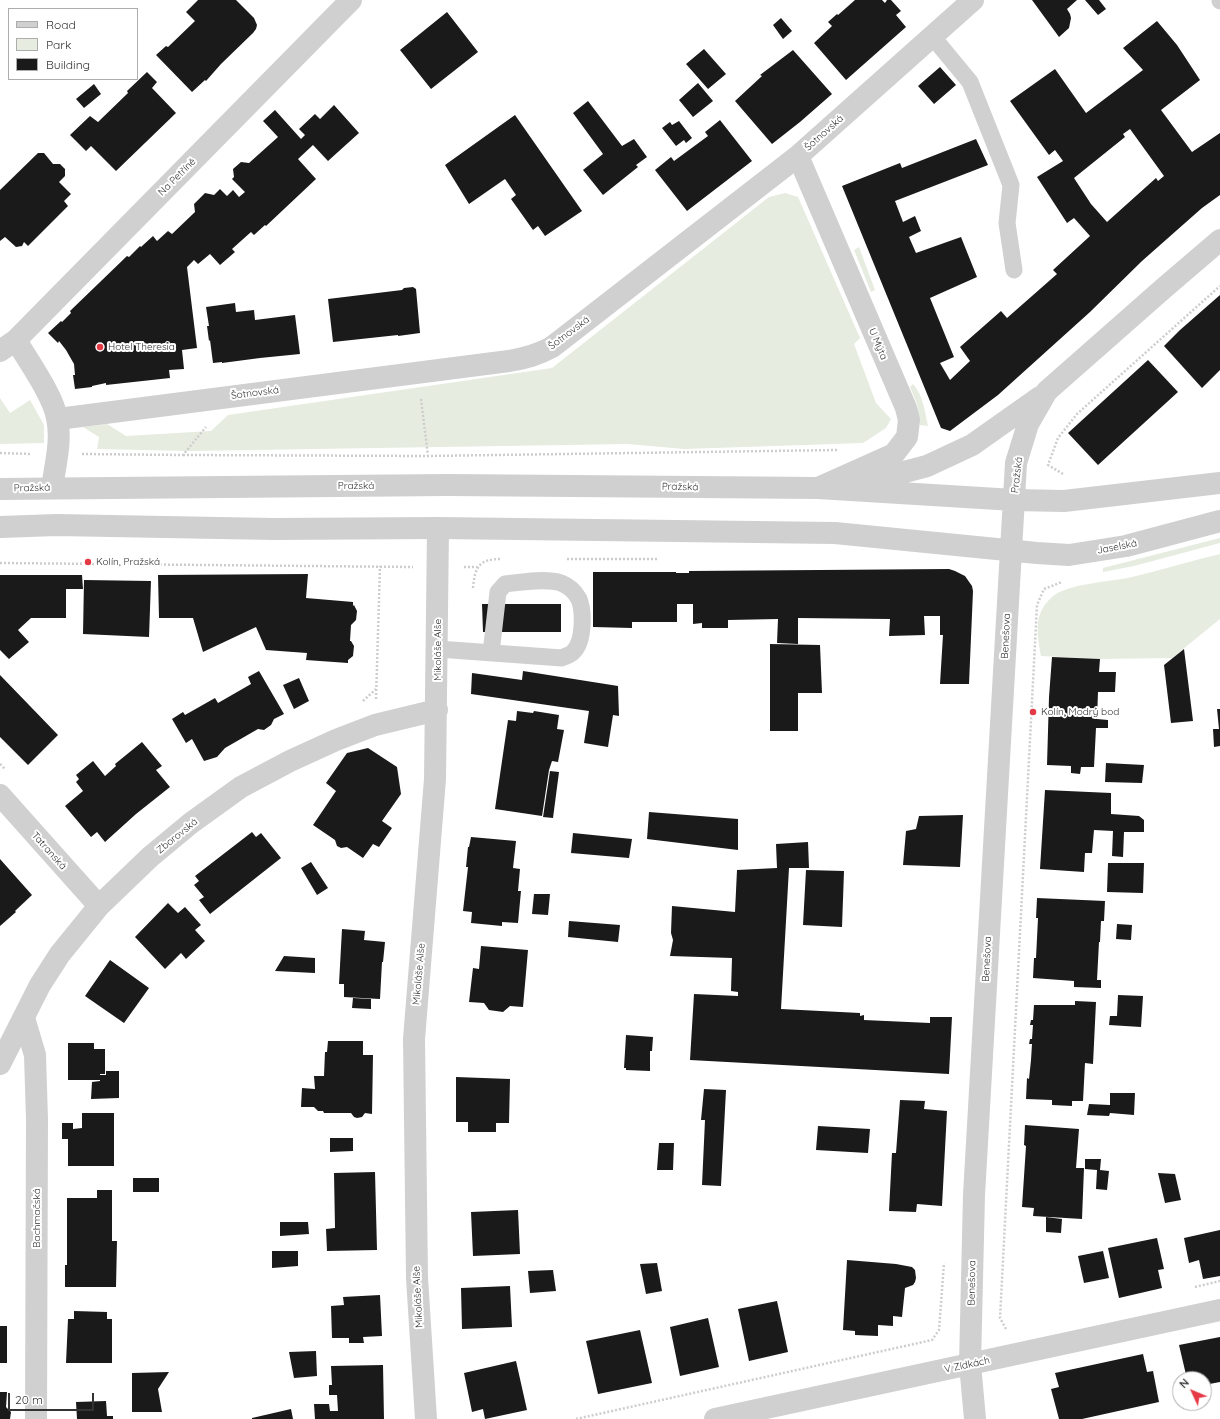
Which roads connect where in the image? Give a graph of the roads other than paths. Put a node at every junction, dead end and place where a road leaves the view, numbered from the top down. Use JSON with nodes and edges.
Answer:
{"nodes":[{"id":1,"x":351,"y":0,"type":"edge"},
{"id":2,"x":973,"y":0,"type":"edge"},
{"id":3,"x":932,"y":36,"type":"junction"},
{"id":4,"x":798,"y":156,"type":"junction"},
{"id":5,"x":1220,"y":240,"type":"edge"},
{"id":6,"x":1014,"y":270,"type":"dead end"},
{"id":7,"x":8,"y":345,"type":"edge"},
{"id":8,"x":1048,"y":391,"type":"junction"},
{"id":9,"x":58,"y":419,"type":"junction"},
{"id":10,"x":1220,"y":483,"type":"edge"},
{"id":11,"x":52,"y":488,"type":"junction"},
{"id":12,"x":0,"y":489,"type":"edge"},
{"id":13,"x":828,"y":489,"type":"junction"},
{"id":14,"x":1014,"y":500,"type":"junction"},
{"id":15,"x":1220,"y":521,"type":"edge"},
{"id":16,"x":0,"y":527,"type":"edge"},
{"id":17,"x":438,"y":528,"type":"junction"},
{"id":18,"x":1011,"y":550,"type":"junction"},
{"id":19,"x":438,"y":649,"type":"junction"},
{"id":20,"x":491,"y":653,"type":"junction"},
{"id":21,"x":437,"y":710,"type":"junction"},
{"id":22,"x":0,"y":795,"type":"edge"},
{"id":23,"x":99,"y":906,"type":"junction"},
{"id":24,"x":24,"y":1018,"type":"junction"},
{"id":25,"x":0,"y":1064,"type":"edge"},
{"id":26,"x":1220,"y":1310,"type":"edge"},
{"id":27,"x":970,"y":1364,"type":"junction"},
{"id":28,"x":36,"y":1419,"type":"edge"},
{"id":29,"x":426,"y":1419,"type":"edge"},
{"id":30,"x":715,"y":1419,"type":"edge"},
{"id":31,"x":975,"y":1419,"type":"edge"}],
"edges":[{"from":1,"to":7,"type":"street","name":"Na Petříně"},
{"from":2,"to":3,"type":"street","name":"Šotnovská"},
{"from":3,"to":4,"type":"street","name":"Šotnovská"},
{"from":3,"to":6,"type":"lane"},
{"from":4,"to":9,"type":"street","name":"Šotnovská"},
{"from":4,"to":13,"type":"street","name":"U Mýta"},
{"from":5,"to":8,"type":"street","name":"Pražská"},
{"from":7,"to":9,"type":"street"},
{"from":8,"to":13,"type":"street"},
{"from":8,"to":14,"type":"street","name":"Pražská"},
{"from":9,"to":11,"type":"street"},
{"from":10,"to":14,"type":"street"},
{"from":11,"to":12,"type":"street","name":"Pražská"},
{"from":11,"to":13,"type":"street","name":"Pražská"},
{"from":13,"to":14,"type":"street","name":"Pražská"},
{"from":14,"to":18,"type":"street","name":"Benešova"},
{"from":15,"to":18,"type":"street","name":"Jaselská"},
{"from":16,"to":17,"type":"street"},
{"from":17,"to":18,"type":"street"},
{"from":17,"to":19,"type":"street","name":"Mikoláše Alše"},
{"from":18,"to":27,"type":"street","name":"Benešova"},
{"from":19,"to":20,"type":"lane"},
{"from":19,"to":21,"type":"street","name":"Mikoláše Alše"},
{"from":20,"to":20,"type":"lane"},
{"from":21,"to":23,"type":"street","name":"Zborovská"},
{"from":21,"to":29,"type":"street","name":"Mikoláše Alše"},
{"from":22,"to":23,"type":"street","name":"Tatranská"},
{"from":23,"to":24,"type":"street","name":"Zborovská"},
{"from":24,"to":25,"type":"street","name":"Zborovská"},
{"from":24,"to":28,"type":"street","name":"Bachmačská"},
{"from":26,"to":27,"type":"street","name":"V Zídkách"},
{"from":27,"to":30,"type":"street","name":"V Zídkách"},
{"from":27,"to":31,"type":"street","name":"Benešova"}]}
